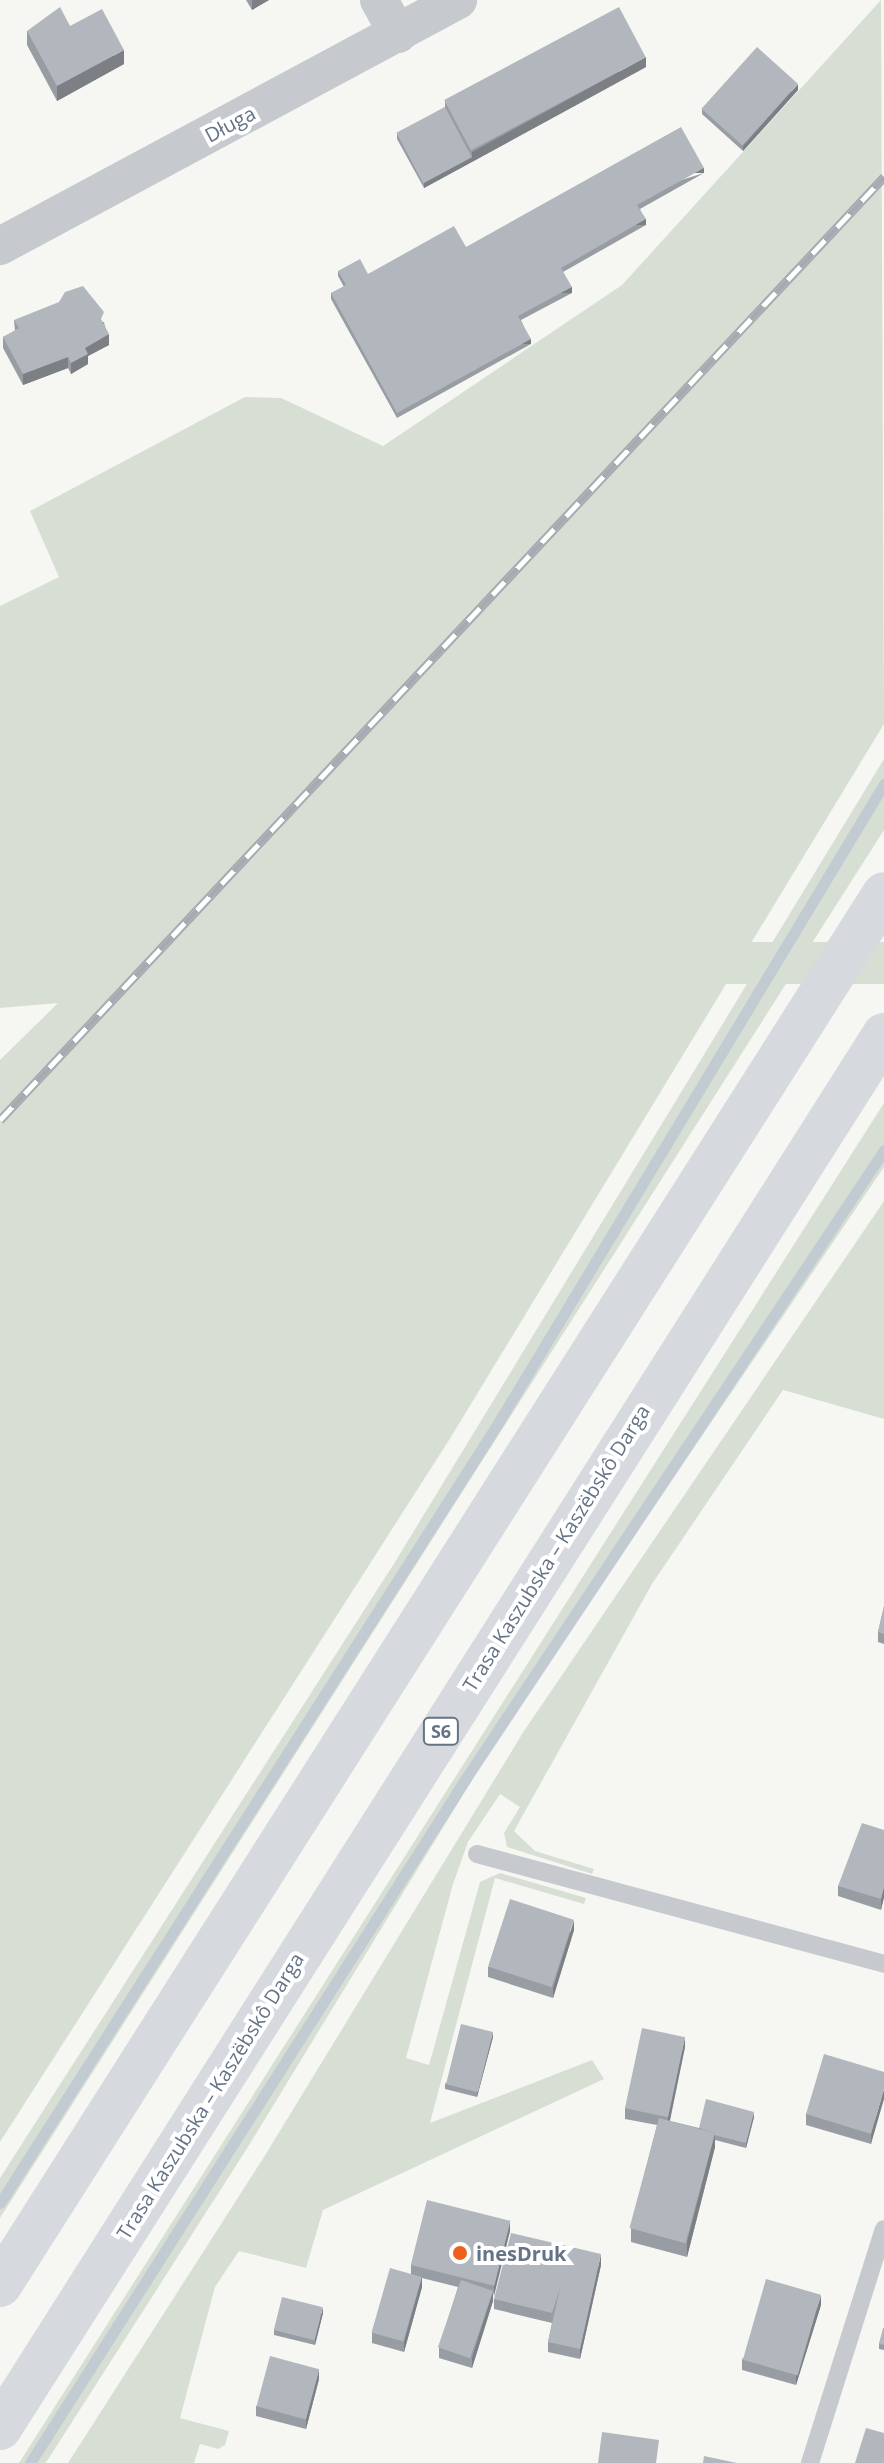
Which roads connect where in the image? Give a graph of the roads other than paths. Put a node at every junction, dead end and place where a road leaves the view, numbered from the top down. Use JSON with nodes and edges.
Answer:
{"nodes":[{"id":1,"x":379,"y":0,"type":"edge"},
{"id":2,"x":458,"y":0,"type":"edge"},
{"id":3,"x":398,"y":34,"type":"junction"},
{"id":4,"x":0,"y":246,"type":"edge"},
{"id":5,"x":884,"y":894,"type":"edge"},
{"id":6,"x":884,"y":1035,"type":"edge"},
{"id":7,"x":477,"y":1854,"type":"dead end"},
{"id":8,"x":884,"y":1964,"type":"edge"},
{"id":9,"x":884,"y":2229,"type":"edge"},
{"id":10,"x":0,"y":2285,"type":"edge"},
{"id":11,"x":0,"y":2428,"type":"edge"},
{"id":12,"x":810,"y":2463,"type":"edge"}],
"edges":[{"from":1,"to":3,"type":"street"},
{"from":2,"to":3,"type":"street","name":"Długa"},
{"from":3,"to":4,"type":"street","name":"Długa"},
{"from":5,"to":10,"type":"highway"},
{"from":6,"to":11,"type":"highway","name":"Trasa Kaszubska – Kaszëbskô Darga","number":"S6"},
{"from":7,"to":8,"type":"lane"},
{"from":9,"to":12,"type":"lane"}]}
